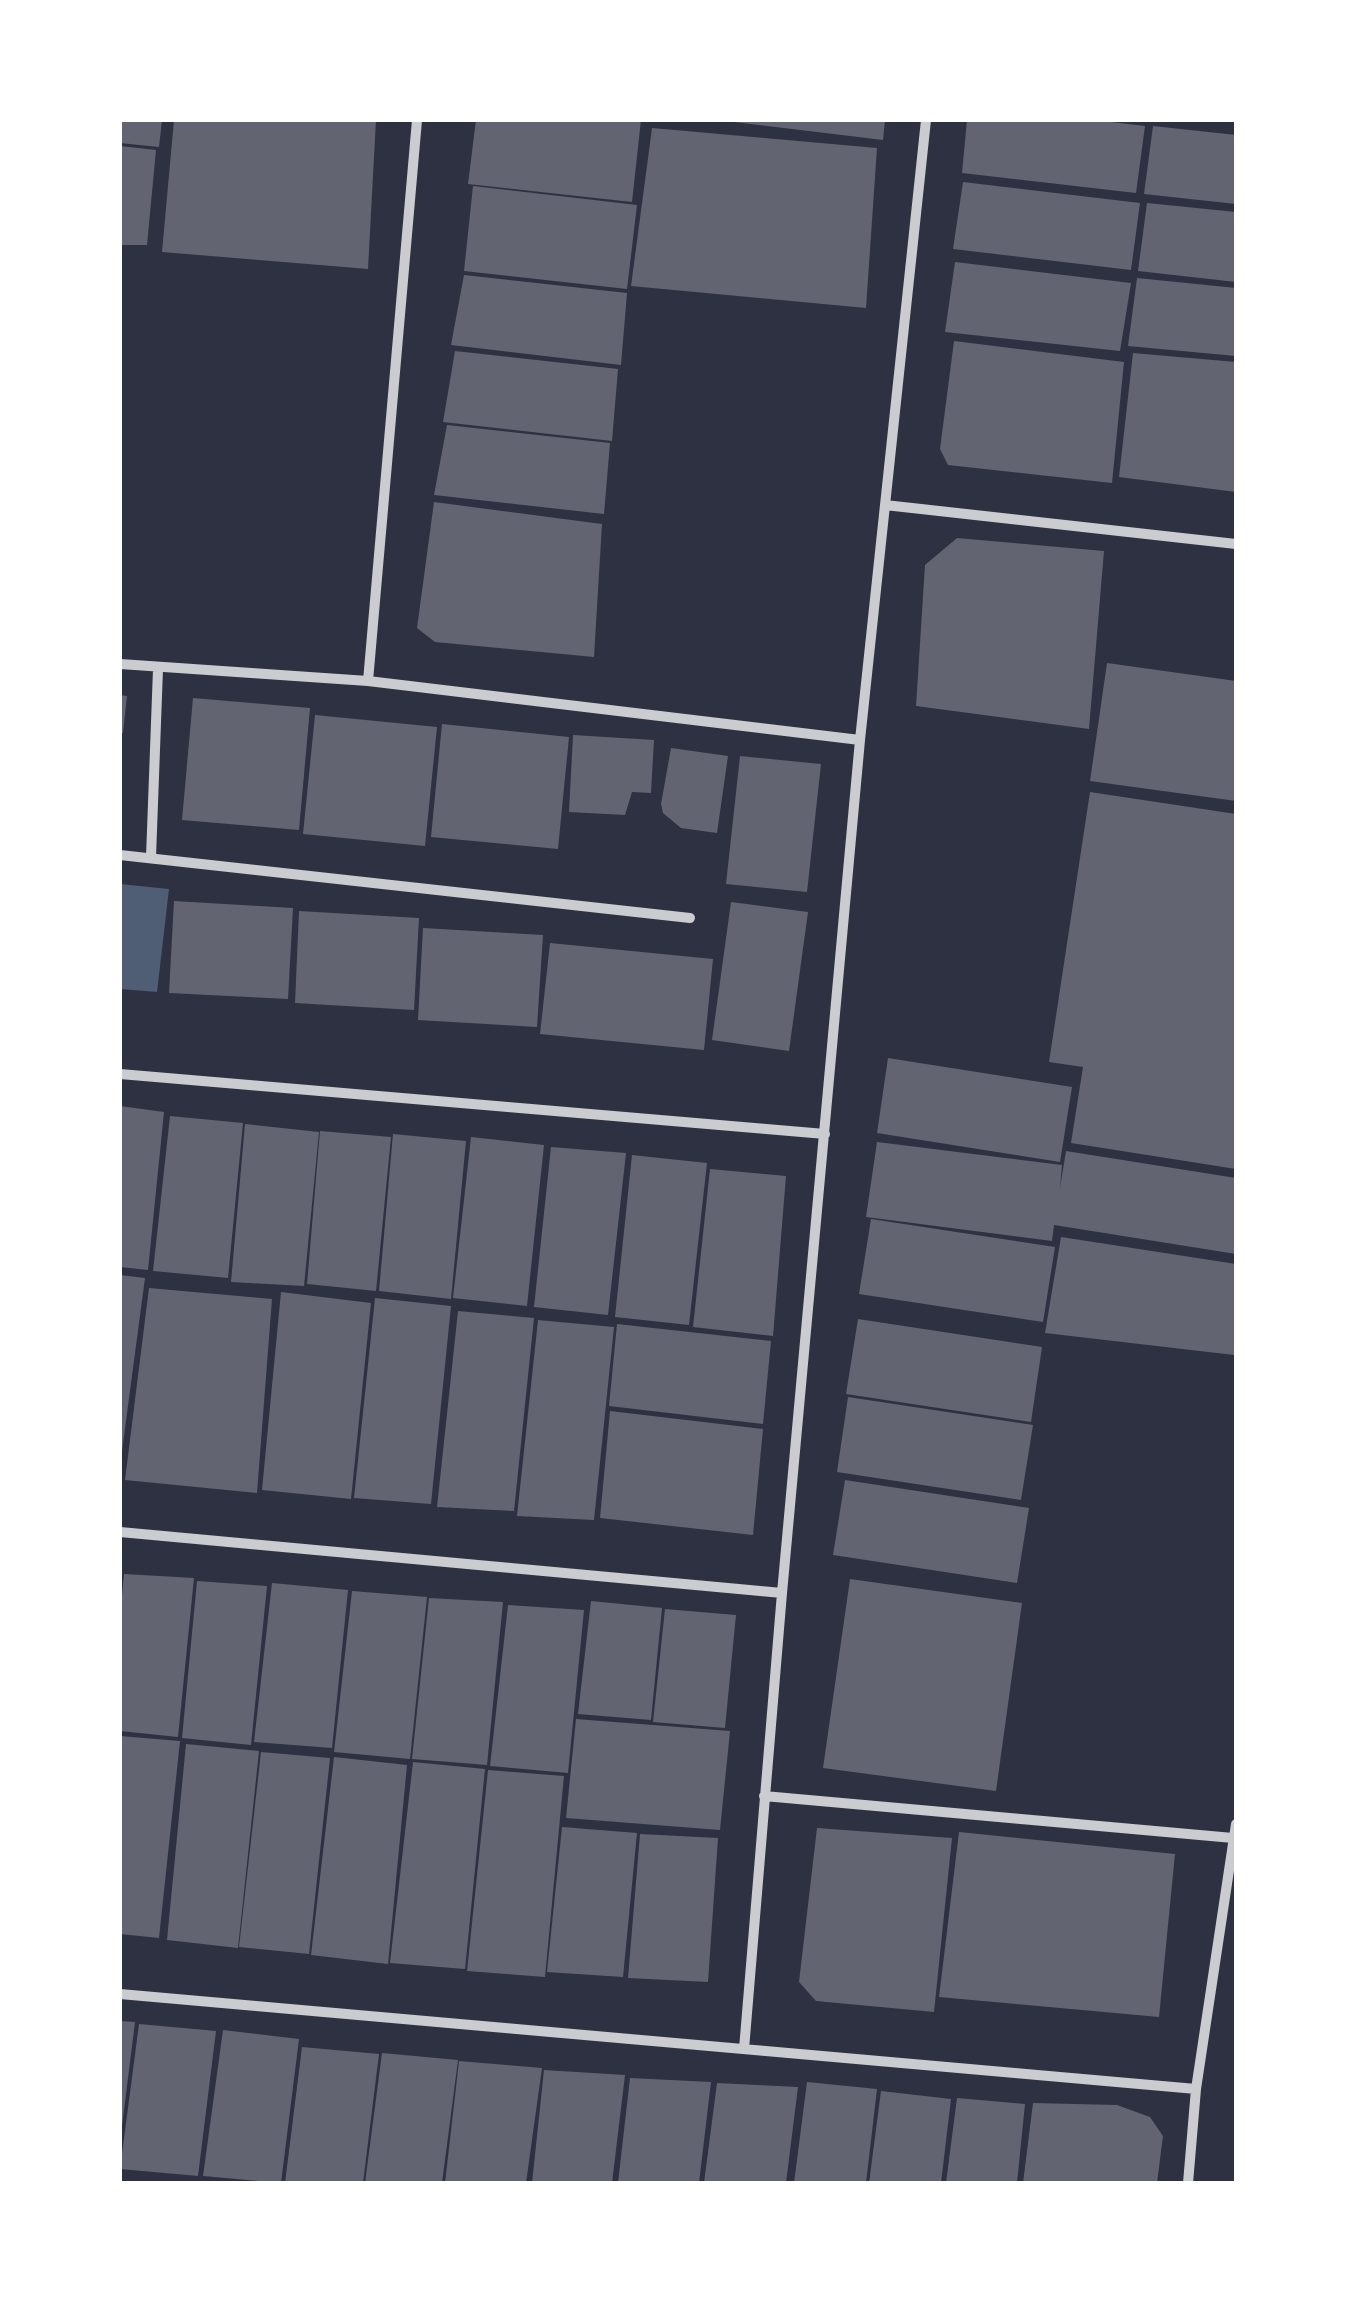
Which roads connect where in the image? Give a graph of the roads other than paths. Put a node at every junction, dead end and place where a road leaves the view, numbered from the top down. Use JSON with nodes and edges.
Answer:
{"nodes":[{"id":1,"x":417,"y":120,"type":"edge"},
{"id":2,"x":926,"y":120,"type":"edge"},
{"id":3,"x":885,"y":505,"type":"junction"},
{"id":4,"x":1236,"y":544,"type":"edge"},
{"id":5,"x":120,"y":664,"type":"edge"},
{"id":6,"x":158,"y":668,"type":"junction"},
{"id":7,"x":368,"y":681,"type":"junction"},
{"id":8,"x":860,"y":740,"type":"junction"},
{"id":9,"x":120,"y":855,"type":"edge"},
{"id":10,"x":151,"y":858,"type":"junction"},
{"id":11,"x":690,"y":918,"type":"dead end"},
{"id":12,"x":120,"y":1074,"type":"edge"},
{"id":13,"x":825,"y":1134,"type":"junction"},
{"id":14,"x":120,"y":1532,"type":"edge"},
{"id":15,"x":782,"y":1593,"type":"junction"},
{"id":16,"x":764,"y":1796,"type":"junction"},
{"id":17,"x":1236,"y":1824,"type":"edge"},
{"id":18,"x":1234,"y":1838,"type":"junction"},
{"id":19,"x":120,"y":1994,"type":"edge"},
{"id":20,"x":744,"y":2049,"type":"junction"},
{"id":21,"x":1196,"y":2089,"type":"junction"},
{"id":22,"x":1188,"y":2183,"type":"edge"}],
"edges":[{"from":1,"to":7,"type":"street"},
{"from":2,"to":3,"type":"street"},
{"from":3,"to":4,"type":"street"},
{"from":3,"to":8,"type":"street"},
{"from":5,"to":6,"type":"street"},
{"from":6,"to":7,"type":"street"},
{"from":6,"to":10,"type":"street"},
{"from":7,"to":8,"type":"street"},
{"from":8,"to":13,"type":"street"},
{"from":9,"to":10,"type":"street"},
{"from":10,"to":11,"type":"street"},
{"from":12,"to":13,"type":"street"},
{"from":13,"to":15,"type":"street"},
{"from":14,"to":15,"type":"street"},
{"from":15,"to":16,"type":"street"},
{"from":16,"to":18,"type":"street"},
{"from":16,"to":20,"type":"street"},
{"from":17,"to":18,"type":"street"},
{"from":18,"to":21,"type":"street"},
{"from":19,"to":20,"type":"street"},
{"from":20,"to":21,"type":"street"},
{"from":21,"to":22,"type":"street"}]}
